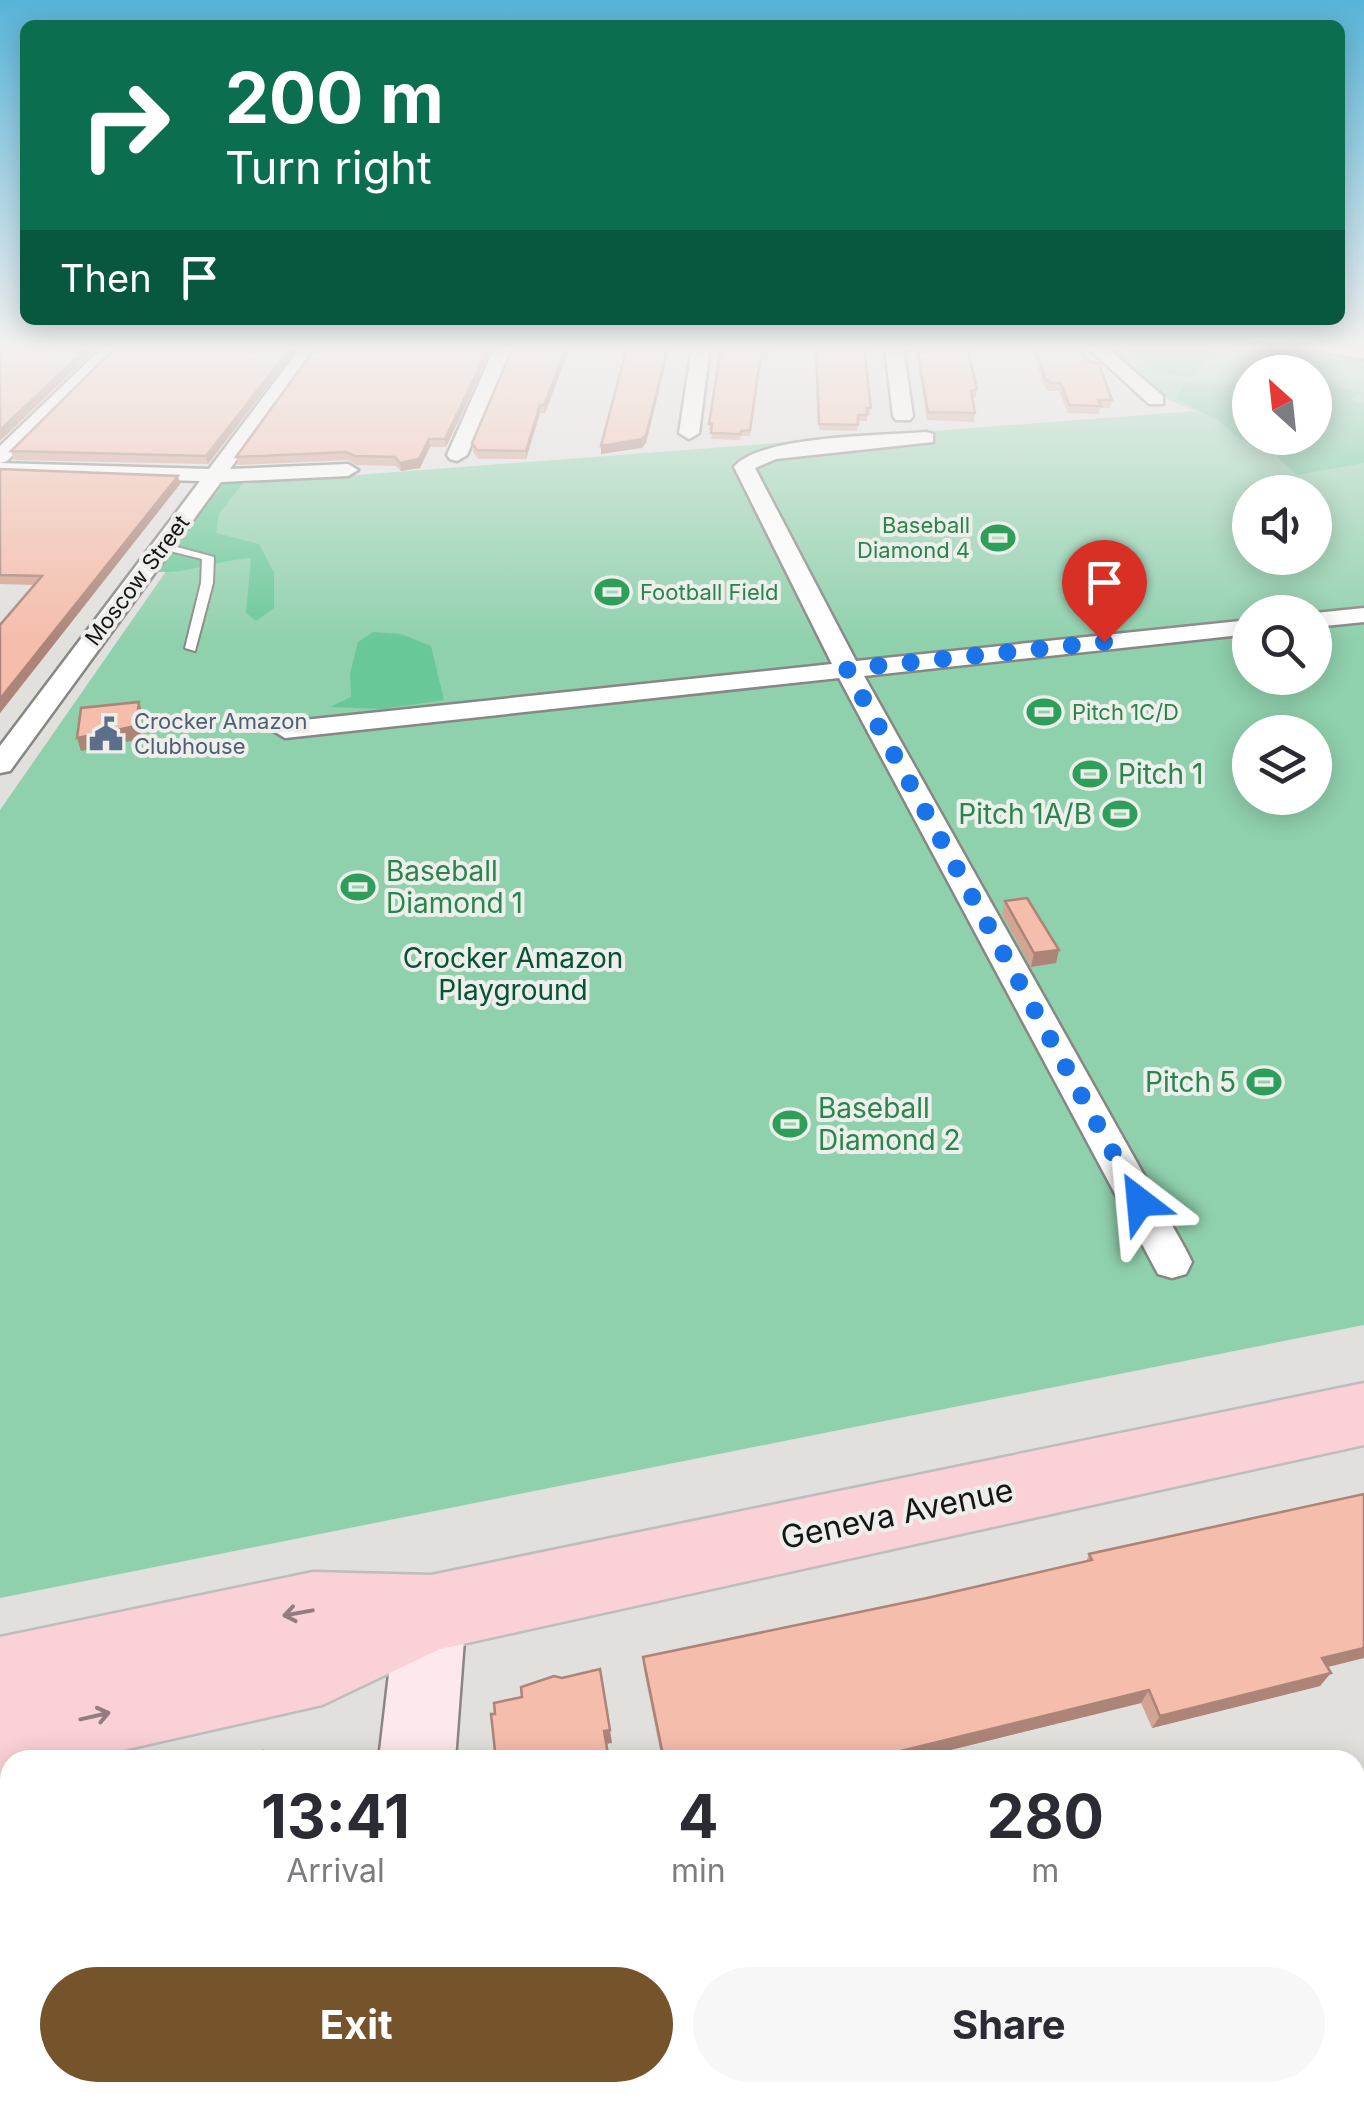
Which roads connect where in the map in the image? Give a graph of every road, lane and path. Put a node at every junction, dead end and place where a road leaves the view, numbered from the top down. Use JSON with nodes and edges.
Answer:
{"nodes":[{"id":1,"x":237,"y":445,"type":"edge"},
{"id":2,"x":461,"y":445,"type":"edge"},
{"id":3,"x":854,"y":445,"type":"edge"},
{"id":4,"x":457,"y":454,"type":"dead end"},
{"id":5,"x":0,"y":470,"type":"edge"},
{"id":6,"x":348,"y":470,"type":"edge"},
{"id":7,"x":214,"y":476,"type":"junction"},
{"id":8,"x":162,"y":546,"type":"junction"},
{"id":9,"x":1364,"y":615,"type":"edge"},
{"id":10,"x":1332,"y":618,"type":"edge"},
{"id":11,"x":1232,"y":628,"type":"edge"},
{"id":12,"x":192,"y":648,"type":"dead end"},
{"id":13,"x":847,"y":669,"type":"junction"},
{"id":14,"x":285,"y":730,"type":"dead end"},
{"id":15,"x":0,"y":765,"type":"edge"},
{"id":16,"x":1172,"y":1262,"type":"dead end"},
{"id":17,"x":1364,"y":1414,"type":"edge"},
{"id":18,"x":430,"y":1613,"type":"junction"},
{"id":19,"x":0,"y":1677,"type":"edge"},
{"id":20,"x":0,"y":1738,"type":"edge"},
{"id":21,"x":418,"y":1750,"type":"edge"}],
"edges":[{"from":1,"to":7,"type":"street","name":"Moscow Street"},
{"from":2,"to":4,"type":"street"},
{"from":3,"to":13,"type":"street"},
{"from":5,"to":7,"type":"street"},
{"from":6,"to":7,"type":"street"},
{"from":7,"to":8,"type":"street","name":"Moscow Street"},
{"from":8,"to":12,"type":"lane"},
{"from":8,"to":15,"type":"street","name":"Moscow Street"},
{"from":9,"to":10,"type":"street"},
{"from":11,"to":13,"type":"street"},
{"from":13,"to":14,"type":"street"},
{"from":13,"to":16,"type":"street"},
{"from":17,"to":18,"type":"main road","name":"Geneva Avenue"},
{"from":18,"to":19,"type":"main road","name":"Geneva Avenue","one_way":true},
{"from":20,"to":18,"type":"main road","name":"Geneva Avenue","one_way":true},
{"from":18,"to":21,"type":"street"}]}
